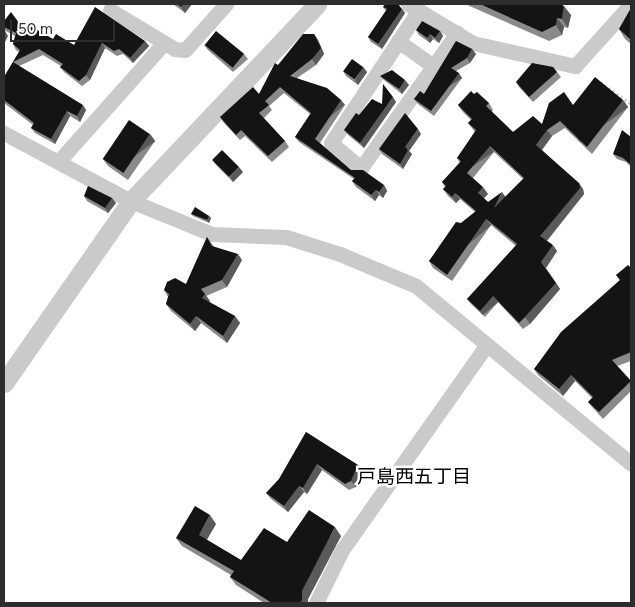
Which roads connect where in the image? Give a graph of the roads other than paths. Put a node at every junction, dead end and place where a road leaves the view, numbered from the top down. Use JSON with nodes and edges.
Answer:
{"nodes":[{"id":1,"x":226,"y":4,"type":"edge"},
{"id":2,"x":317,"y":4,"type":"edge"},
{"id":3,"x":631,"y":4,"type":"edge"},
{"id":4,"x":413,"y":7,"type":"edge"},
{"id":5,"x":110,"y":10,"type":"dead end"},
{"id":6,"x":457,"y":33,"type":"junction"},
{"id":7,"x":398,"y":42,"type":"junction"},
{"id":8,"x":164,"y":43,"type":"junction"},
{"id":9,"x":433,"y":66,"type":"junction"},
{"id":10,"x":4,"y":133,"type":"edge"},
{"id":11,"x":58,"y":162,"type":"junction"},
{"id":12,"x":131,"y":201,"type":"junction"},
{"id":13,"x":486,"y":346,"type":"junction"},
{"id":14,"x":4,"y":384,"type":"edge"},
{"id":15,"x":631,"y":464,"type":"edge"},
{"id":16,"x":316,"y":603,"type":"edge"}],
"edges":[{"from":1,"to":8,"type":"street"},
{"from":2,"to":12,"type":"street"},
{"from":3,"to":6,"type":"street"},
{"from":4,"to":6,"type":"street"},
{"from":4,"to":7,"type":"street"},
{"from":5,"to":8,"type":"street"},
{"from":6,"to":9,"type":"street"},
{"from":7,"to":9,"type":"street"},
{"from":7,"to":9,"type":"street"},
{"from":8,"to":11,"type":"street"},
{"from":10,"to":11,"type":"street"},
{"from":11,"to":12,"type":"street"},
{"from":12,"to":13,"type":"street"},
{"from":12,"to":14,"type":"street"},
{"from":13,"to":15,"type":"street"},
{"from":13,"to":16,"type":"street"}]}
